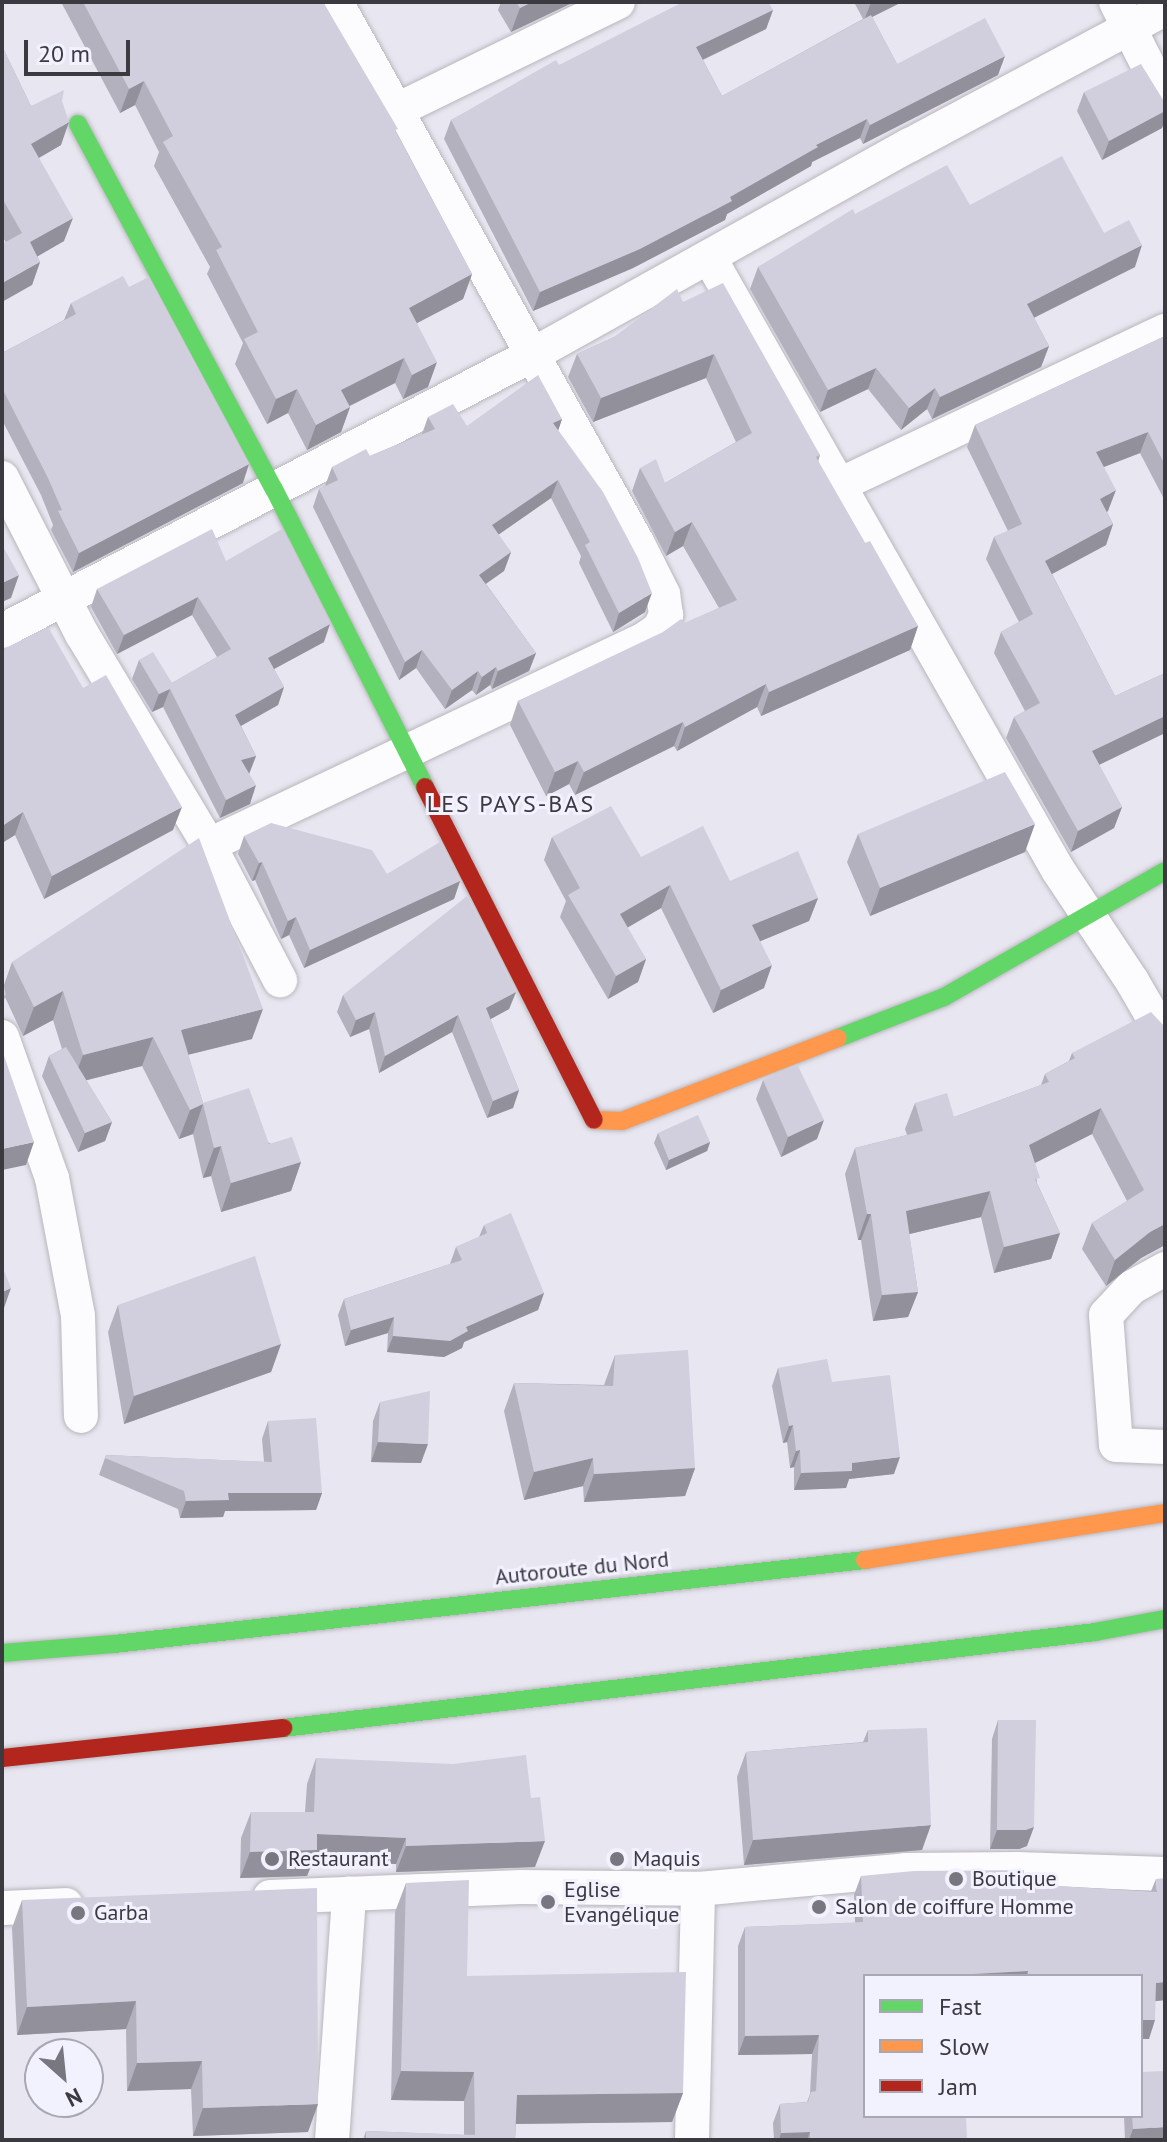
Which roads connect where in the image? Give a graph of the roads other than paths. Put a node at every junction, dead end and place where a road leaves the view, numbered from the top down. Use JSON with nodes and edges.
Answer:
{"nodes":[{"id":1,"x":336,"y":2,"type":"edge"},
{"id":2,"x":618,"y":2,"type":"edge"},
{"id":3,"x":1165,"y":9,"type":"edge"},
{"id":4,"x":1123,"y":15,"type":"edge"},
{"id":5,"x":1165,"y":99,"type":"edge"},
{"id":6,"x":395,"y":111,"type":"junction"},
{"id":7,"x":78,"y":124,"type":"dead end"},
{"id":8,"x":709,"y":257,"type":"junction"},
{"id":9,"x":1165,"y":331,"type":"edge"},
{"id":10,"x":532,"y":355,"type":"junction"},
{"id":11,"x":2,"y":478,"type":"edge"},
{"id":12,"x":839,"y":485,"type":"junction"},
{"id":13,"x":274,"y":489,"type":"junction"},
{"id":14,"x":64,"y":599,"type":"junction"},
{"id":15,"x":2,"y":631,"type":"edge"},
{"id":16,"x":406,"y":752,"type":"junction"},
{"id":17,"x":209,"y":845,"type":"junction"},
{"id":18,"x":1165,"y":871,"type":"edge"},
{"id":19,"x":1089,"y":916,"type":"junction"},
{"id":20,"x":280,"y":980,"type":"dead end"},
{"id":21,"x":2,"y":1037,"type":"edge"},
{"id":22,"x":1165,"y":1038,"type":"edge"},
{"id":23,"x":1165,"y":1269,"type":"edge"},
{"id":24,"x":81,"y":1416,"type":"dead end"},
{"id":25,"x":1165,"y":1447,"type":"edge"},
{"id":26,"x":1165,"y":1513,"type":"edge"},
{"id":27,"x":1165,"y":1619,"type":"edge"},
{"id":28,"x":2,"y":1653,"type":"edge"},
{"id":29,"x":2,"y":1758,"type":"edge"},
{"id":30,"x":1165,"y":1874,"type":"edge"},
{"id":31,"x":698,"y":1889,"type":"junction"},
{"id":32,"x":349,"y":1894,"type":"junction"},
{"id":33,"x":239,"y":1898,"type":"edge"},
{"id":34,"x":97,"y":1904,"type":"edge"},
{"id":35,"x":2,"y":1908,"type":"edge"},
{"id":36,"x":332,"y":2140,"type":"edge"},
{"id":37,"x":692,"y":2140,"type":"edge"}],
"edges":[{"from":1,"to":6,"type":"street"},
{"from":2,"to":6,"type":"street"},
{"from":3,"to":4,"type":"street"},
{"from":4,"to":5,"type":"street"},
{"from":4,"to":8,"type":"street"},
{"from":6,"to":10,"type":"street"},
{"from":7,"to":13,"type":"main road"},
{"from":8,"to":10,"type":"street"},
{"from":8,"to":12,"type":"street"},
{"from":9,"to":12,"type":"street"},
{"from":10,"to":13,"type":"street"},
{"from":10,"to":16,"type":"street"},
{"from":11,"to":14,"type":"street"},
{"from":12,"to":19,"type":"street"},
{"from":13,"to":14,"type":"street"},
{"from":13,"to":16,"type":"main road"},
{"from":14,"to":15,"type":"street"},
{"from":14,"to":17,"type":"street"},
{"from":16,"to":17,"type":"street"},
{"from":16,"to":19,"type":"main road"},
{"from":17,"to":20,"type":"street"},
{"from":18,"to":19,"type":"main road"},
{"from":19,"to":22,"type":"street"},
{"from":21,"to":24,"type":"street"},
{"from":23,"to":25,"type":"street"},
{"from":26,"to":28,"type":"main road","name":"Autoroute du Nord"},
{"from":27,"to":29,"type":"main road"},
{"from":30,"to":31,"type":"street"},
{"from":31,"to":32,"type":"street"},
{"from":31,"to":37,"type":"street"},
{"from":32,"to":33,"type":"street"},
{"from":32,"to":36,"type":"street"},
{"from":34,"to":35,"type":"street"}]}
